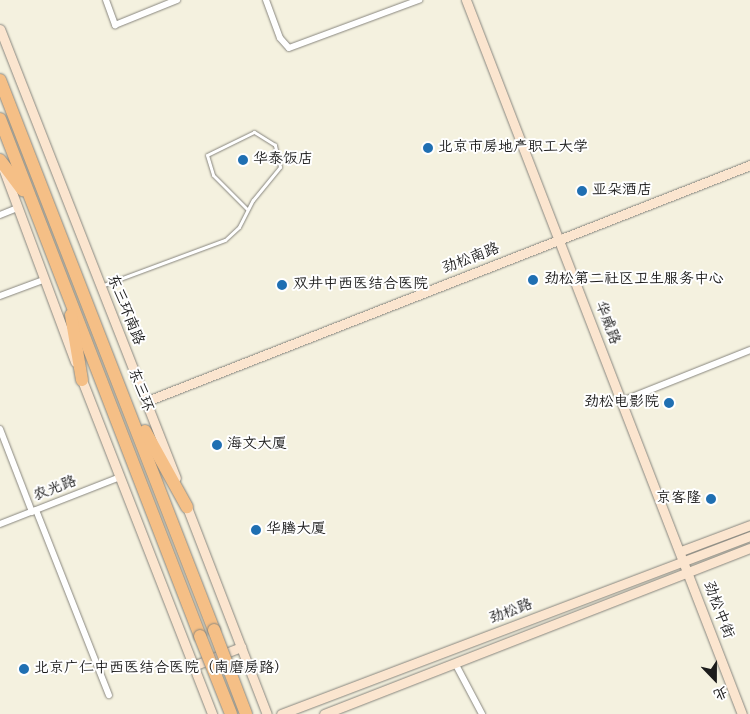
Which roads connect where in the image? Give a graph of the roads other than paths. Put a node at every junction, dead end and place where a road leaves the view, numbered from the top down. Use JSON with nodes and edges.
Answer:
{"nodes":[{"id":1,"x":106,"y":0,"type":"edge"},
{"id":2,"x":178,"y":0,"type":"edge"},
{"id":3,"x":266,"y":0,"type":"edge"},
{"id":4,"x":419,"y":0,"type":"edge"},
{"id":5,"x":466,"y":0,"type":"edge"},
{"id":6,"x":0,"y":29,"type":"edge"},
{"id":7,"x":0,"y":80,"type":"edge"},
{"id":8,"x":0,"y":119,"type":"edge"},
{"id":9,"x":0,"y":161,"type":"edge"},
{"id":10,"x":750,"y":165,"type":"edge"},
{"id":11,"x":33,"y":203,"type":"junction"},
{"id":12,"x":17,"y":208,"type":"junction"},
{"id":13,"x":248,"y":209,"type":"junction"},
{"id":14,"x":0,"y":215,"type":"edge"},
{"id":15,"x":559,"y":239,"type":"junction"},
{"id":16,"x":43,"y":280,"type":"junction"},
{"id":17,"x":101,"y":286,"type":"junction"},
{"id":18,"x":66,"y":288,"type":"junction"},
{"id":19,"x":0,"y":296,"type":"edge"},
{"id":20,"x":750,"y":350,"type":"edge"},
{"id":21,"x":82,"y":380,"type":"junction"},
{"id":22,"x":123,"y":393,"type":"junction"},
{"id":23,"x":147,"y":401,"type":"junction"},
{"id":24,"x":622,"y":401,"type":"junction"},
{"id":25,"x":0,"y":429,"type":"edge"},
{"id":26,"x":120,"y":477,"type":"junction"},
{"id":27,"x":188,"y":508,"type":"junction"},
{"id":28,"x":34,"y":511,"type":"junction"},
{"id":29,"x":0,"y":524,"type":"edge"},
{"id":30,"x":750,"y":525,"type":"edge"},
{"id":31,"x":750,"y":536,"type":"edge"},
{"id":32,"x":750,"y":548,"type":"edge"},
{"id":33,"x":681,"y":551,"type":"junction"},
{"id":34,"x":684,"y":561,"type":"junction"},
{"id":35,"x":689,"y":572,"type":"junction"},
{"id":36,"x":241,"y":647,"type":"junction"},
{"id":37,"x":455,"y":663,"type":"junction"},
{"id":38,"x":193,"y":666,"type":"junction"},
{"id":39,"x":109,"y":695,"type":"dead end"},
{"id":40,"x":212,"y":714,"type":"edge"},
{"id":41,"x":231,"y":714,"type":"edge"},
{"id":42,"x":246,"y":714,"type":"edge"},
{"id":43,"x":267,"y":714,"type":"edge"},
{"id":44,"x":281,"y":714,"type":"edge"},
{"id":45,"x":324,"y":714,"type":"edge"},
{"id":46,"x":482,"y":714,"type":"edge"},
{"id":47,"x":742,"y":714,"type":"edge"}],
"edges":[{"from":1,"to":2,"type":"street"},
{"from":3,"to":4,"type":"street"},
{"from":5,"to":15,"type":"street","name":"华威路"},
{"from":6,"to":17,"type":"street","name":"东三环南路"},
{"from":7,"to":22,"type":"highway","name":"东三环"},
{"from":8,"to":11,"type":"highway"},
{"from":9,"to":11,"type":"highway"},
{"from":9,"to":12,"type":"street"},
{"from":10,"to":15,"type":"street","name":"劲松南路"},
{"from":11,"to":18,"type":"highway"},
{"from":12,"to":14,"type":"street"},
{"from":12,"to":16,"type":"street"},
{"from":13,"to":13,"type":"lane"},
{"from":13,"to":17,"type":"lane"},
{"from":15,"to":23,"type":"street","name":"劲松南路"},
{"from":15,"to":24,"type":"street","name":"华威路"},
{"from":16,"to":19,"type":"street"},
{"from":16,"to":21,"type":"street"},
{"from":17,"to":23,"type":"street","name":"东三环南路"},
{"from":18,"to":21,"type":"highway"},
{"from":18,"to":41,"type":"highway","bridge":true},
{"from":20,"to":24,"type":"street"},
{"from":21,"to":26,"type":"street"},
{"from":22,"to":27,"type":"highway"},
{"from":22,"to":42,"type":"highway","name":"东三环","bridge":true},
{"from":23,"to":27,"type":"street","name":"东三环南路"},
{"from":24,"to":33,"type":"street","name":"华威路"},
{"from":25,"to":28,"type":"street"},
{"from":26,"to":28,"type":"street","name":"农光路"},
{"from":26,"to":38,"type":"street"},
{"from":27,"to":36,"type":"street","name":"东三环南路"},
{"from":28,"to":29,"type":"street","name":"农光路"},
{"from":28,"to":39,"type":"street"},
{"from":30,"to":33,"type":"street"},
{"from":31,"to":34,"type":"street","name":"劲松路"},
{"from":32,"to":35,"type":"street","name":"劲松路"},
{"from":33,"to":34,"type":"street","name":"华威路"},
{"from":34,"to":35,"type":"street","name":"华威路"},
{"from":34,"to":44,"type":"street","name":"劲松路"},
{"from":35,"to":37,"type":"street","name":"劲松路"},
{"from":35,"to":47,"type":"street","name":"劲松中街"},
{"from":36,"to":38,"type":"street"},
{"from":36,"to":43,"type":"street","name":"东三环南路"},
{"from":37,"to":45,"type":"street","name":"劲松路"},
{"from":37,"to":46,"type":"street"},
{"from":38,"to":40,"type":"street"}]}
